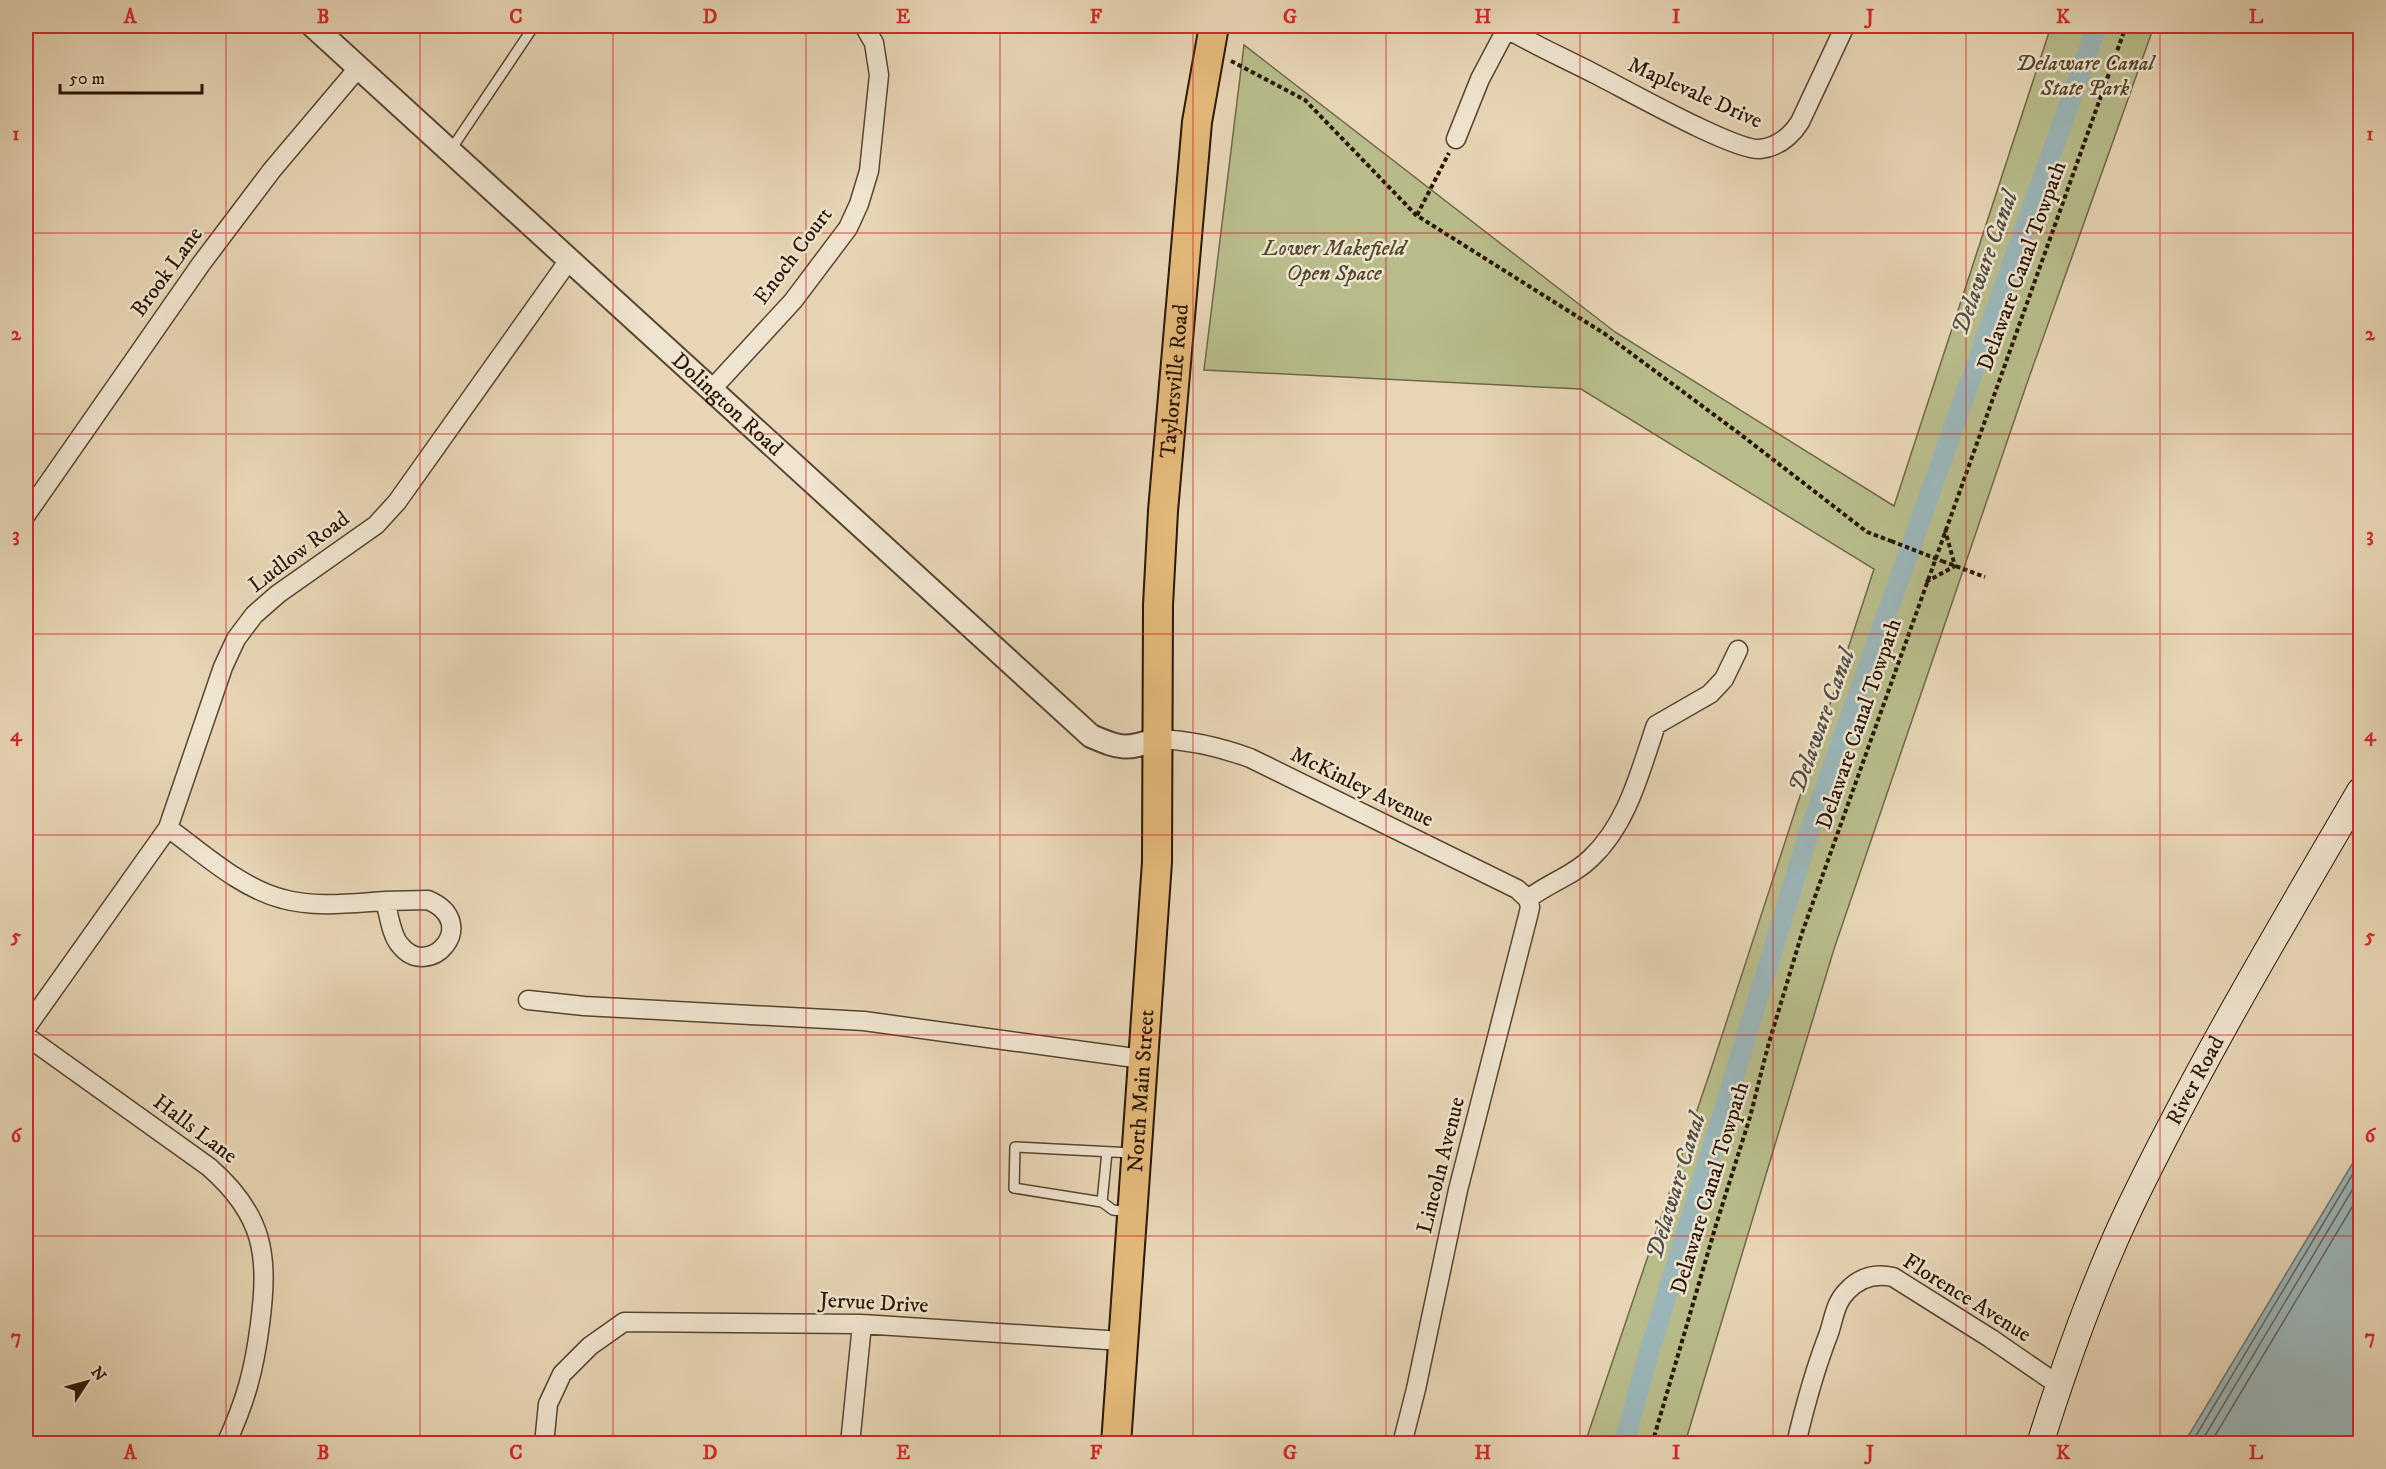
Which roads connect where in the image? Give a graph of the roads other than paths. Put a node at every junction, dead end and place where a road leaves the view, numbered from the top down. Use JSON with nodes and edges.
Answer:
{"nodes":[{"id":1,"x":313,"y":26,"type":"edge"},
{"id":2,"x":534,"y":26,"type":"edge"},
{"id":3,"x":864,"y":26,"type":"edge"},
{"id":4,"x":1506,"y":26,"type":"edge"},
{"id":5,"x":1845,"y":26,"type":"edge"},
{"id":6,"x":1212,"y":37,"type":"edge"},
{"id":7,"x":359,"y":67,"type":"junction"},
{"id":8,"x":1456,"y":139,"type":"road end"},
{"id":9,"x":450,"y":151,"type":"junction"},
{"id":10,"x":569,"y":261,"type":"junction"},
{"id":11,"x":711,"y":390,"type":"junction"},
{"id":12,"x":26,"y":515,"type":"edge"},
{"id":13,"x":1738,"y":650,"type":"dead end"},
{"id":14,"x":1157,"y":739,"type":"junction"},
{"id":15,"x":2361,"y":791,"type":"edge"},
{"id":16,"x":168,"y":828,"type":"junction"},
{"id":17,"x":1532,"y":896,"type":"junction"},
{"id":18,"x":385,"y":901,"type":"dead end"},
{"id":19,"x":528,"y":1000,"type":"dead end"},
{"id":20,"x":26,"y":1028,"type":"edge"},
{"id":21,"x":26,"y":1036,"type":"edge"},
{"id":22,"x":1142,"y":1059,"type":"junction"},
{"id":23,"x":1107,"y":1152,"type":"junction"},
{"id":24,"x":1136,"y":1153,"type":"junction"},
{"id":25,"x":1102,"y":1202,"type":"junction"},
{"id":26,"x":1131,"y":1212,"type":"junction"},
{"id":27,"x":862,"y":1324,"type":"junction"},
{"id":28,"x":1122,"y":1341,"type":"junction"},
{"id":29,"x":2060,"y":1386,"type":"junction"},
{"id":30,"x":226,"y":1443,"type":"edge"},
{"id":31,"x":544,"y":1443,"type":"edge"},
{"id":32,"x":850,"y":1443,"type":"edge"},
{"id":33,"x":1116,"y":1443,"type":"edge"},
{"id":34,"x":1402,"y":1443,"type":"edge"},
{"id":35,"x":1796,"y":1443,"type":"edge"},
{"id":36,"x":2040,"y":1443,"type":"edge"}],
"edges":[{"from":1,"to":7,"type":"street","name":"Dolington Road"},
{"from":2,"to":9,"type":"lane"},
{"from":3,"to":11,"type":"street","name":"Enoch Court"},
{"from":4,"to":5,"type":"street","name":"Maplevale Drive"},
{"from":4,"to":8,"type":"street"},
{"from":6,"to":14,"type":"main road","name":"Taylorsville Road"},
{"from":7,"to":9,"type":"street","name":"Dolington Road"},
{"from":7,"to":12,"type":"street","name":"Brook Lane"},
{"from":9,"to":10,"type":"street","name":"Dolington Road"},
{"from":10,"to":11,"type":"street","name":"Dolington Road"},
{"from":10,"to":16,"type":"street","name":"Ludlow Road"},
{"from":11,"to":14,"type":"street","name":"Dolington Road"},
{"from":13,"to":17,"type":"street"},
{"from":14,"to":17,"type":"street","name":"McKinley Avenue"},
{"from":14,"to":22,"type":"main road","name":"North Main Street"},
{"from":15,"to":29,"type":"main road","name":"River Road"},
{"from":16,"to":18,"type":"street"},
{"from":16,"to":20,"type":"street","name":"Ludlow Road"},
{"from":17,"to":34,"type":"street","name":"Lincoln Avenue"},
{"from":19,"to":22,"type":"street"},
{"from":21,"to":30,"type":"street","name":"Halls Lane"},
{"from":22,"to":24,"type":"main road","name":"North Main Street"},
{"from":23,"to":24,"type":"lane"},
{"from":23,"to":25,"type":"lane"},
{"from":23,"to":25,"type":"lane"},
{"from":24,"to":26,"type":"main road","name":"North Main Street"},
{"from":25,"to":26,"type":"lane"},
{"from":26,"to":28,"type":"main road","name":"North Main Street"},
{"from":27,"to":28,"type":"street","name":"Jervue Drive"},
{"from":27,"to":31,"type":"street","name":"Jervue Drive"},
{"from":27,"to":32,"type":"street"},
{"from":28,"to":33,"type":"main road","name":"North Main Street"},
{"from":29,"to":35,"type":"street","name":"Florence Avenue"},
{"from":29,"to":36,"type":"main road","name":"River Road"}]}
